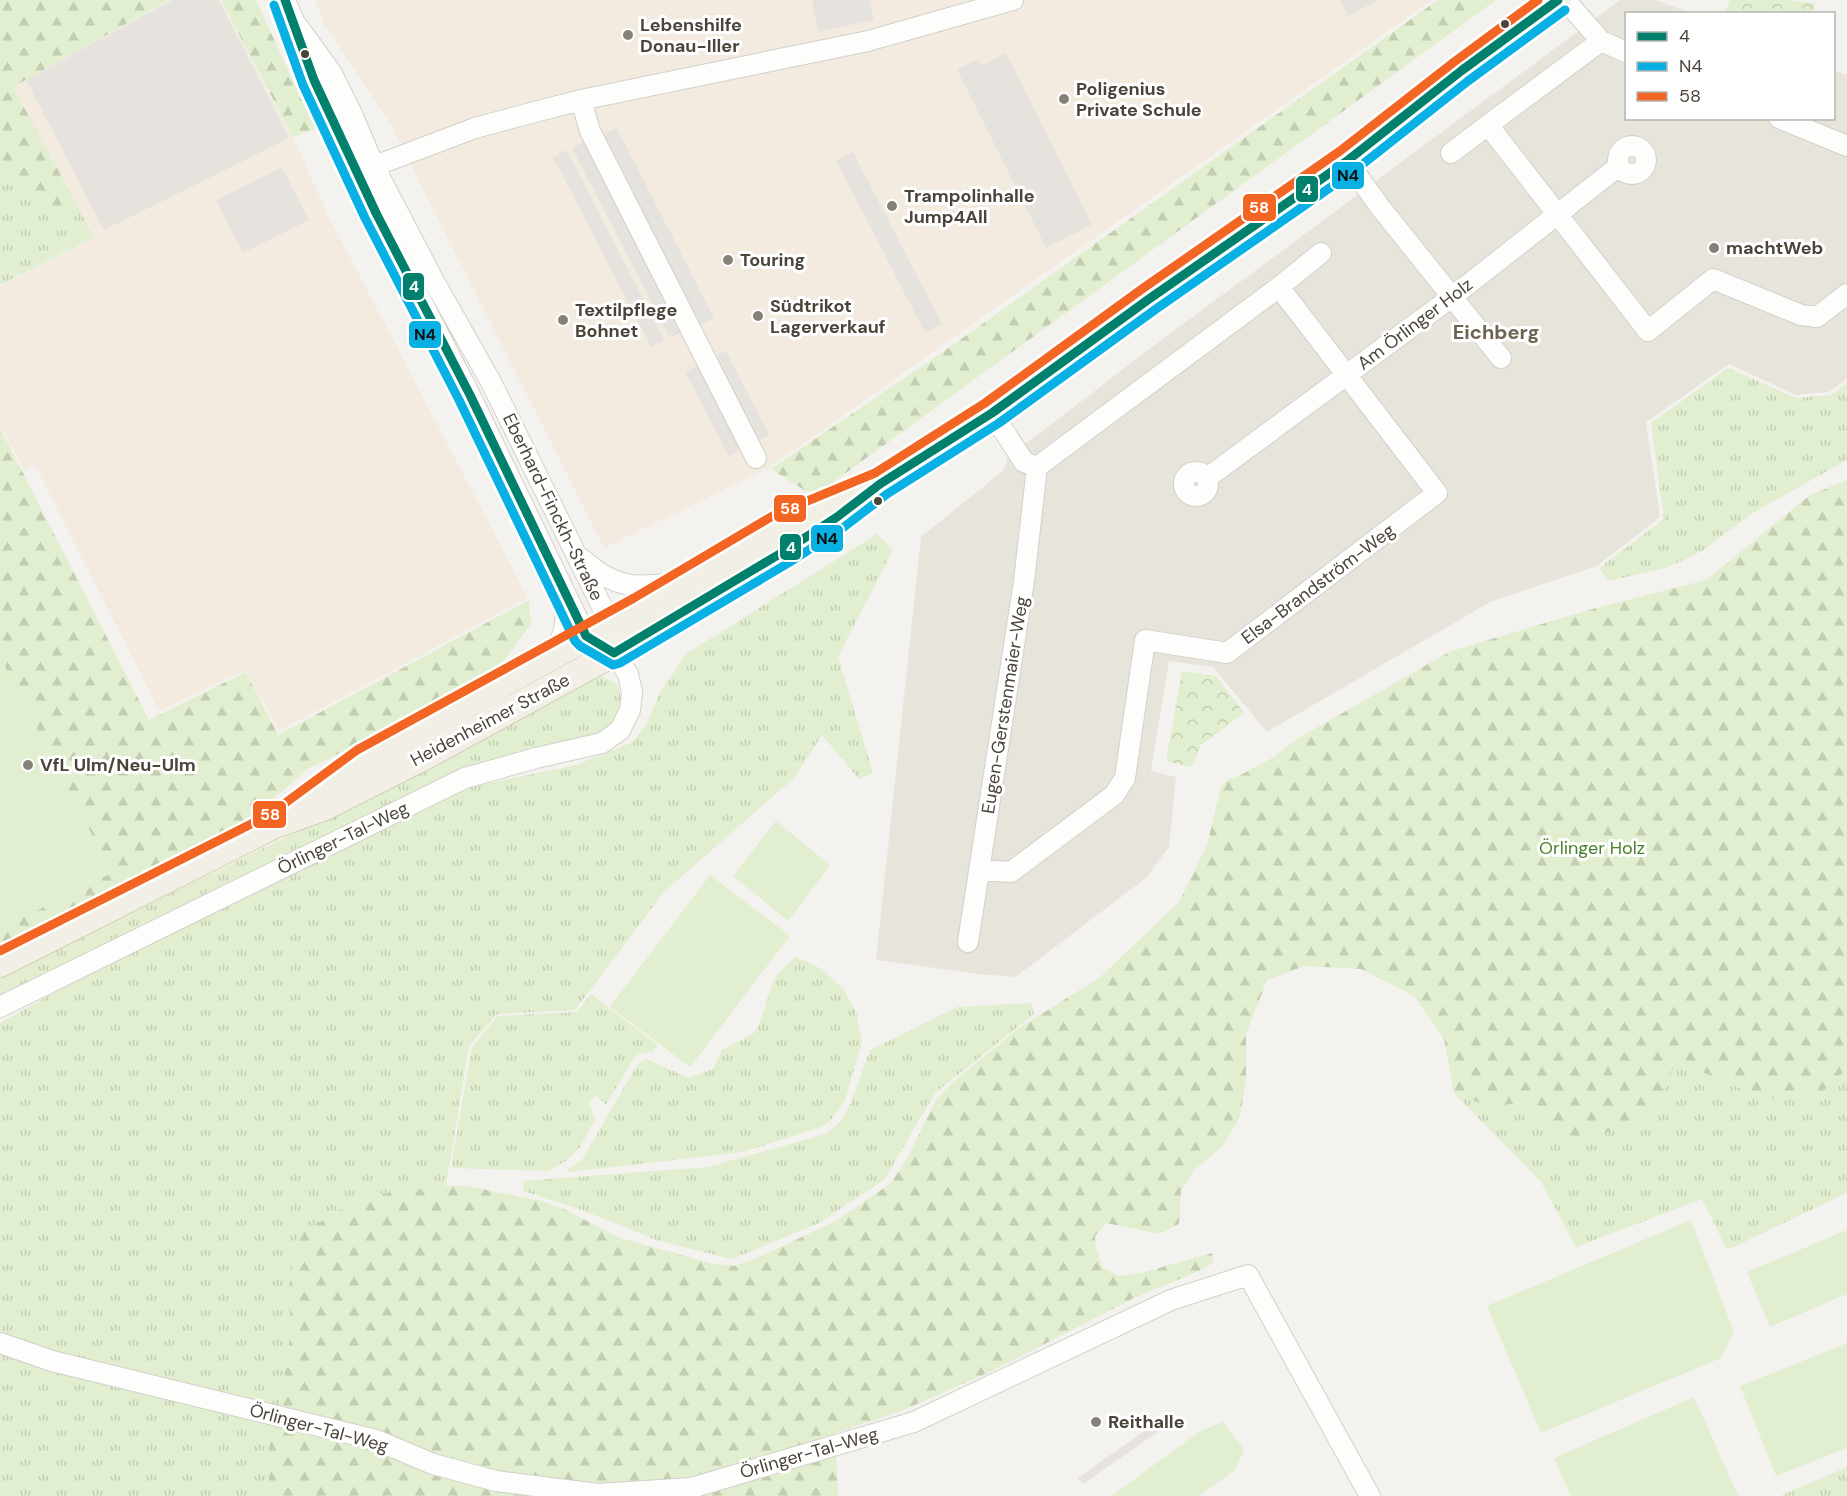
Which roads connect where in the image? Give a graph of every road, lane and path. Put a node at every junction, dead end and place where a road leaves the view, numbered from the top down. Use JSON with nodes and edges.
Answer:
{"nodes":[{"id":1,"x":285,"y":0,"type":"edge"},
{"id":2,"x":1013,"y":0,"type":"edge"},
{"id":3,"x":1558,"y":0,"type":"edge"},
{"id":4,"x":1564,"y":0,"type":"edge"},
{"id":5,"x":1601,"y":41,"type":"junction"},
{"id":6,"x":1625,"y":52,"type":"edge"},
{"id":7,"x":581,"y":100,"type":"junction"},
{"id":8,"x":1784,"y":120,"type":"edge"},
{"id":9,"x":1488,"y":125,"type":"junction"},
{"id":10,"x":1847,"y":146,"type":"edge"},
{"id":11,"x":1451,"y":153,"type":"dead end"},
{"id":12,"x":1347,"y":161,"type":"junction"},
{"id":13,"x":1619,"y":166,"type":"dead end"},
{"id":14,"x":366,"y":169,"type":"junction"},
{"id":15,"x":1551,"y":205,"type":"junction"},
{"id":16,"x":1321,"y":253,"type":"dead end"},
{"id":17,"x":1280,"y":288,"type":"junction"},
{"id":18,"x":1847,"y":294,"type":"edge"},
{"id":19,"x":1452,"y":297,"type":"junction"},
{"id":20,"x":1501,"y":357,"type":"dead end"},
{"id":21,"x":1348,"y":374,"type":"junction"},
{"id":22,"x":992,"y":413,"type":"junction"},
{"id":23,"x":756,"y":458,"type":"dead end"},
{"id":24,"x":1037,"y":467,"type":"junction"},
{"id":25,"x":1207,"y":478,"type":"dead end"},
{"id":26,"x":880,"y":484,"type":"junction"},
{"id":27,"x":576,"y":554,"type":"junction"},
{"id":28,"x":558,"y":577,"type":"junction"},
{"id":29,"x":685,"y":581,"type":"junction"},
{"id":30,"x":610,"y":623,"type":"junction"},
{"id":31,"x":586,"y":636,"type":"junction"},
{"id":32,"x":614,"y":653,"type":"junction"},
{"id":33,"x":550,"y":656,"type":"junction"},
{"id":34,"x":275,"y":825,"type":"junction"},
{"id":35,"x":980,"y":870,"type":"junction"},
{"id":36,"x":968,"y":942,"type":"dead end"},
{"id":37,"x":0,"y":964,"type":"edge"},
{"id":38,"x":0,"y":1007,"type":"edge"},
{"id":39,"x":0,"y":1343,"type":"edge"},
{"id":40,"x":1370,"y":1496,"type":"edge"}],
"edges":[{"from":1,"to":14,"type":"street","name":"Eberhard-Finckh-Straße"},
{"from":2,"to":7,"type":"street"},
{"from":3,"to":12,"type":"main road","name":"Heidenheimer Straße"},
{"from":4,"to":5,"type":"street"},
{"from":5,"to":6,"type":"street"},
{"from":5,"to":9,"type":"street"},
{"from":7,"to":14,"type":"street"},
{"from":7,"to":23,"type":"street"},
{"from":8,"to":10,"type":"street"},
{"from":9,"to":11,"type":"street"},
{"from":9,"to":15,"type":"street"},
{"from":12,"to":19,"type":"street"},
{"from":12,"to":22,"type":"main road","name":"Heidenheimer Straße"},
{"from":13,"to":15,"type":"street","name":"Am Örlinger Holz"},
{"from":14,"to":27,"type":"street","name":"Eberhard-Finckh-Straße"},
{"from":14,"to":28,"type":"street","name":"Eberhard-Finckh-Straße"},
{"from":15,"to":18,"type":"street"},
{"from":15,"to":19,"type":"street","name":"Am Örlinger Holz"},
{"from":16,"to":17,"type":"street"},
{"from":17,"to":21,"type":"street","name":"Elsa-Brandström-Weg"},
{"from":17,"to":24,"type":"street"},
{"from":19,"to":20,"type":"street"},
{"from":19,"to":21,"type":"street","name":"Am Örlinger Holz"},
{"from":21,"to":25,"type":"street","name":"Am Örlinger Holz"},
{"from":21,"to":35,"type":"street","name":"Elsa-Brandström-Weg"},
{"from":22,"to":24,"type":"street"},
{"from":22,"to":26,"type":"main road","name":"Heidenheimer Straße"},
{"from":24,"to":35,"type":"street","name":"Eugen-Gerstenmaier-Weg"},
{"from":26,"to":29,"type":"main road","name":"Heidenheimer Straße"},
{"from":26,"to":32,"type":"main road","name":"Heidenheimer Straße"},
{"from":27,"to":29,"type":"street"},
{"from":27,"to":30,"type":"street","name":"Eberhard-Finckh-Straße"},
{"from":28,"to":31,"type":"street","name":"Eberhard-Finckh-Straße"},
{"from":28,"to":33,"type":"street"},
{"from":29,"to":30,"type":"main road","name":"Heidenheimer Straße"},
{"from":30,"to":31,"type":"main road","name":"Heidenheimer Straße"},
{"from":30,"to":32,"type":"street","name":"Eberhard-Finckh-Straße"},
{"from":31,"to":32,"type":"street"},
{"from":31,"to":33,"type":"main road","name":"Heidenheimer Straße"},
{"from":32,"to":34,"type":"main road","name":"Heidenheimer Straße"},
{"from":32,"to":38,"type":"street","name":"Örlinger-Tal-Weg"},
{"from":33,"to":34,"type":"main road","name":"Heidenheimer Straße"},
{"from":34,"to":37,"type":"main road","name":"Heidenheimer Straße"},
{"from":35,"to":36,"type":"street","name":"Eugen-Gerstenmaier-Weg"},
{"from":39,"to":40,"type":"street","name":"Örlinger-Tal-Weg"}]}
